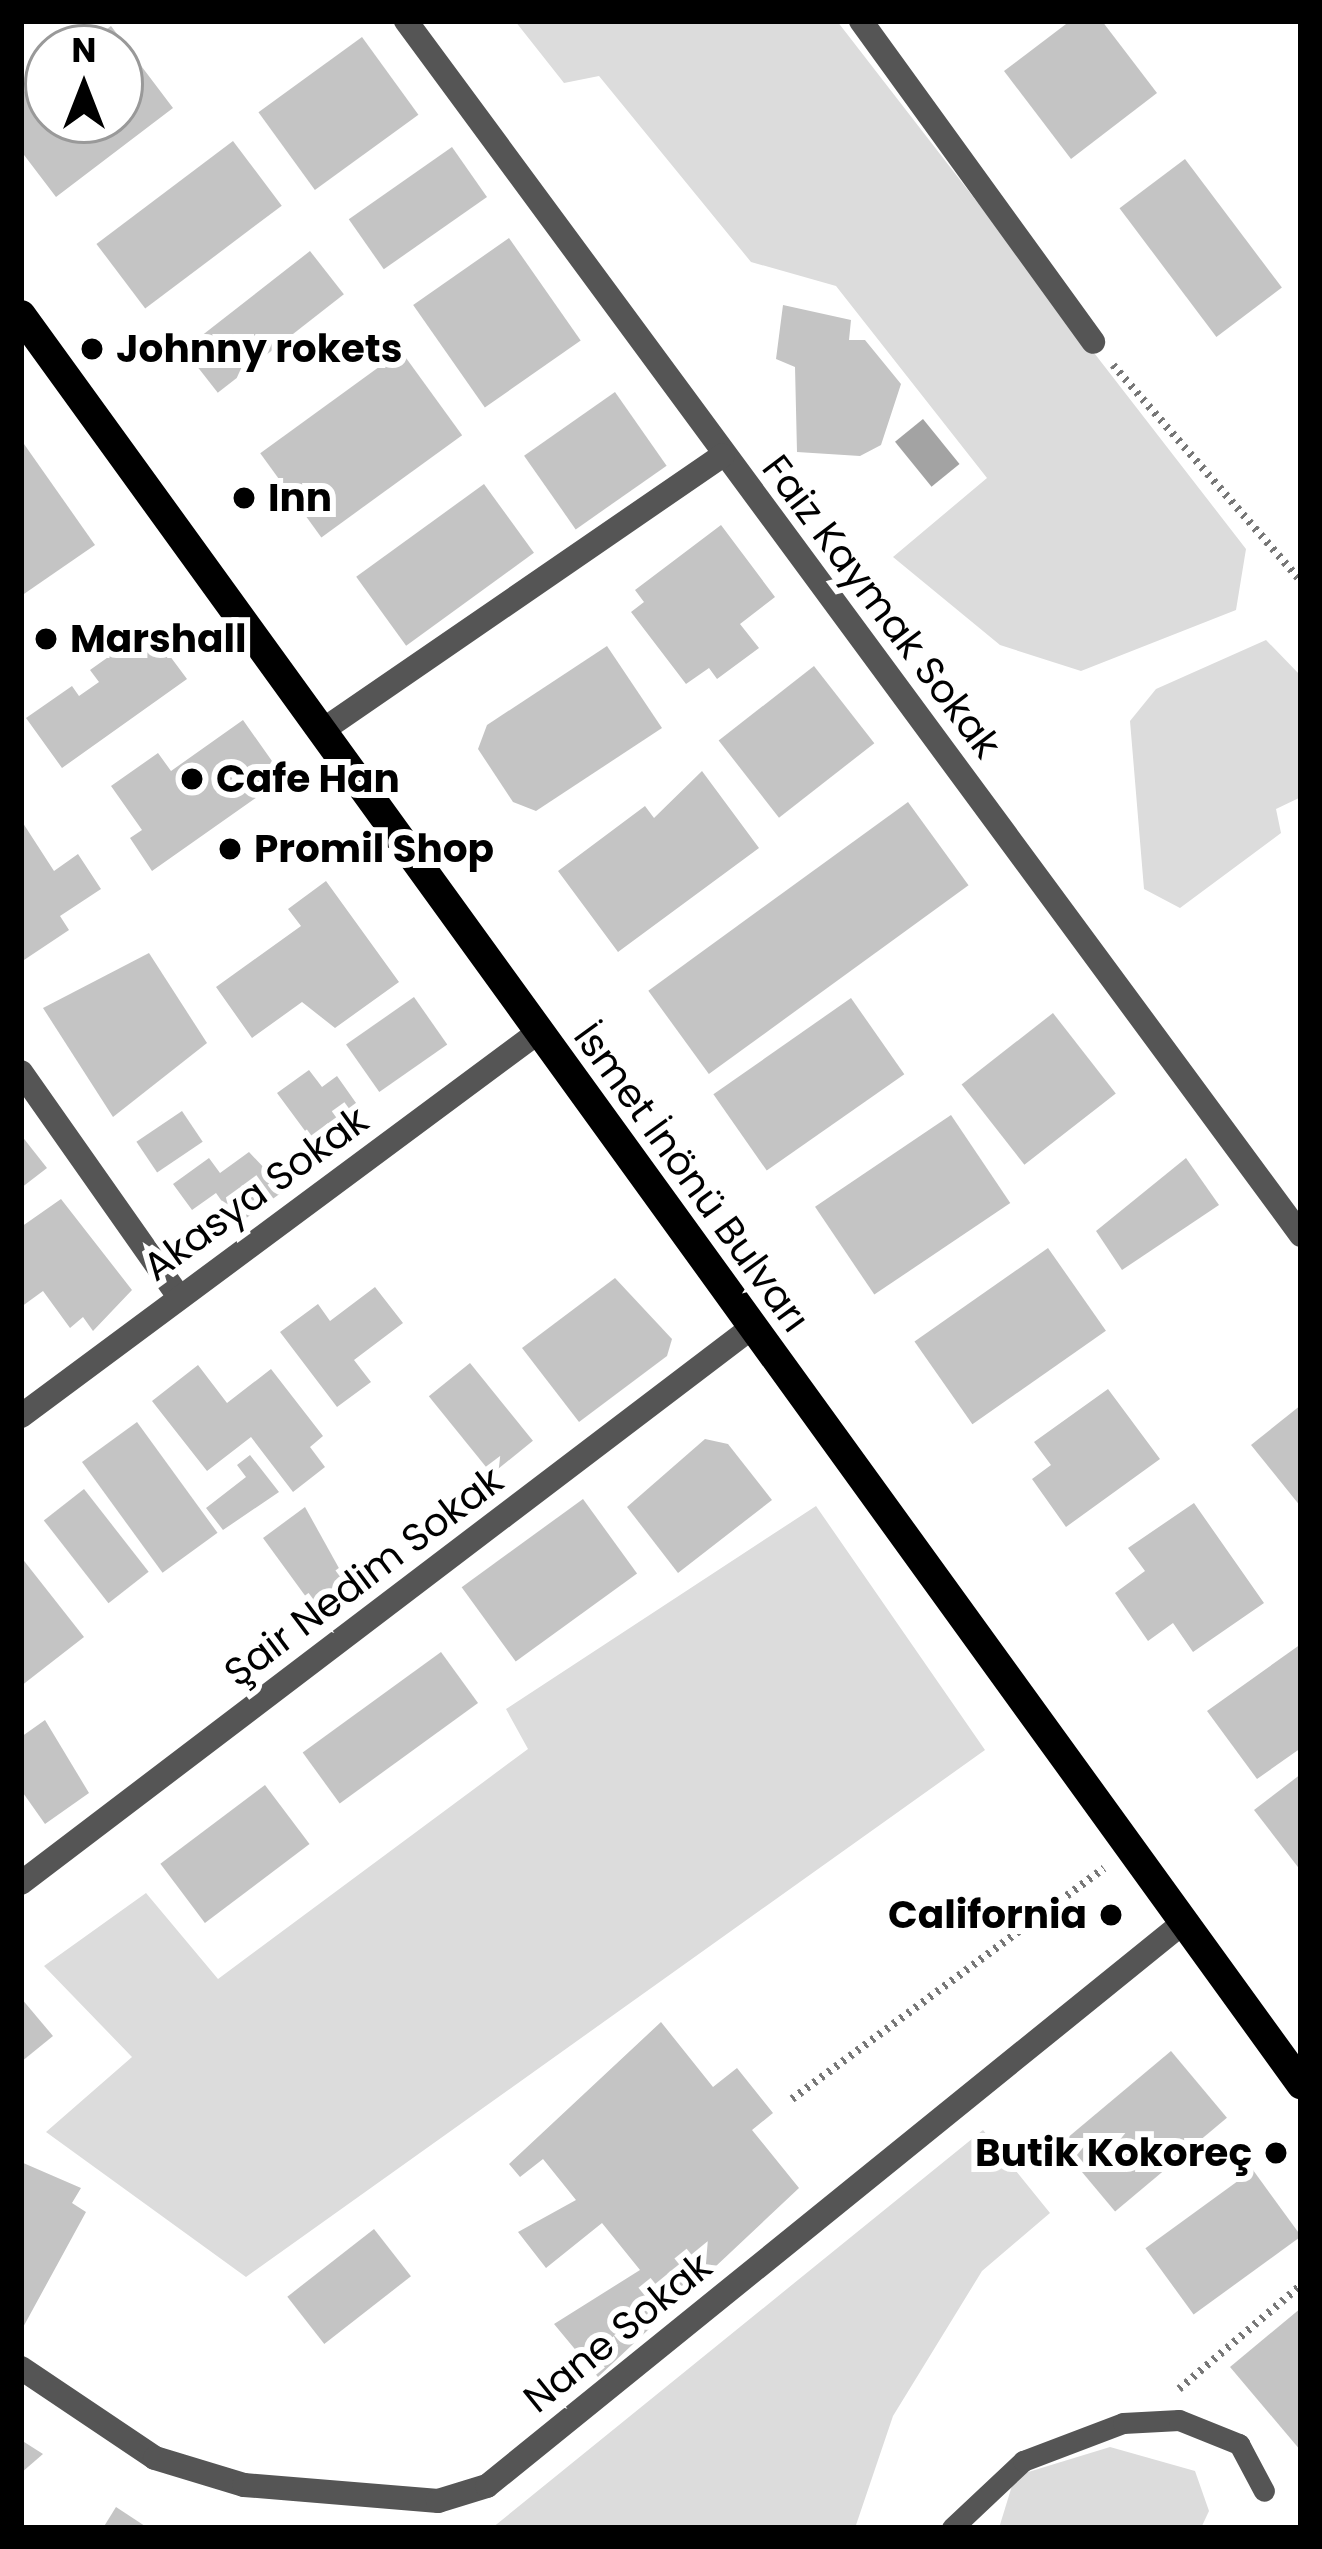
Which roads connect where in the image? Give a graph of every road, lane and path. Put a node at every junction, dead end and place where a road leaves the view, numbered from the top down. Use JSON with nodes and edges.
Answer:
{"nodes":[{"id":1,"x":406,"y":21,"type":"edge"},
{"id":2,"x":861,"y":21,"type":"edge"},
{"id":3,"x":21,"y":315,"type":"edge"},
{"id":4,"x":1093,"y":342,"type":"joint"},
{"id":5,"x":723,"y":455,"type":"junction"},
{"id":6,"x":1301,"y":581,"type":"edge"},
{"id":7,"x":323,"y":730,"type":"junction"},
{"id":8,"x":537,"y":1033,"type":"junction"},
{"id":9,"x":21,"y":1072,"type":"edge"},
{"id":10,"x":1301,"y":1235,"type":"edge"},
{"id":11,"x":178,"y":1295,"type":"junction"},
{"id":12,"x":751,"y":1328,"type":"junction"},
{"id":13,"x":21,"y":1416,"type":"edge"},
{"id":14,"x":1130,"y":1848,"type":"junction"},
{"id":15,"x":21,"y":1883,"type":"edge"},
{"id":16,"x":1184,"y":1922,"type":"junction"},
{"id":17,"x":1301,"y":2084,"type":"edge"},
{"id":18,"x":792,"y":2099,"type":"dead end"},
{"id":19,"x":1301,"y":2285,"type":"edge"},
{"id":20,"x":21,"y":2368,"type":"edge"},
{"id":21,"x":1141,"y":2421,"type":"junction"},
{"id":22,"x":1264,"y":2491,"type":"dead end"},
{"id":23,"x":952,"y":2528,"type":"edge"}],
"edges":[{"from":1,"to":5,"type":"street","name":"Faiz Kaymak Sokak"},
{"from":2,"to":4,"type":"street"},
{"from":3,"to":7,"type":"main road","name":"İsmet İnönü Bulvarı"},
{"from":4,"to":6,"type":"path"},
{"from":5,"to":7,"type":"street"},
{"from":5,"to":10,"type":"street","name":"Faiz Kaymak Sokak"},
{"from":7,"to":8,"type":"main road","name":"İsmet İnönü Bulvarı"},
{"from":8,"to":11,"type":"street","name":"Akasya Sokak"},
{"from":8,"to":12,"type":"main road","name":"İsmet İnönü Bulvarı"},
{"from":9,"to":11,"type":"street"},
{"from":11,"to":13,"type":"street","name":"Akasya Sokak"},
{"from":12,"to":14,"type":"main road","name":"İsmet İnönü Bulvarı"},
{"from":12,"to":15,"type":"street","name":"Şair Nedim Sokak"},
{"from":14,"to":16,"type":"main road","name":"İsmet İnönü Bulvarı"},
{"from":14,"to":18,"type":"path"},
{"from":16,"to":17,"type":"main road","name":"İsmet İnönü Bulvarı"},
{"from":16,"to":20,"type":"street","name":"Nane Sokak"},
{"from":19,"to":21,"type":"path"},
{"from":21,"to":22,"type":"lane"},
{"from":21,"to":23,"type":"lane"}]}
